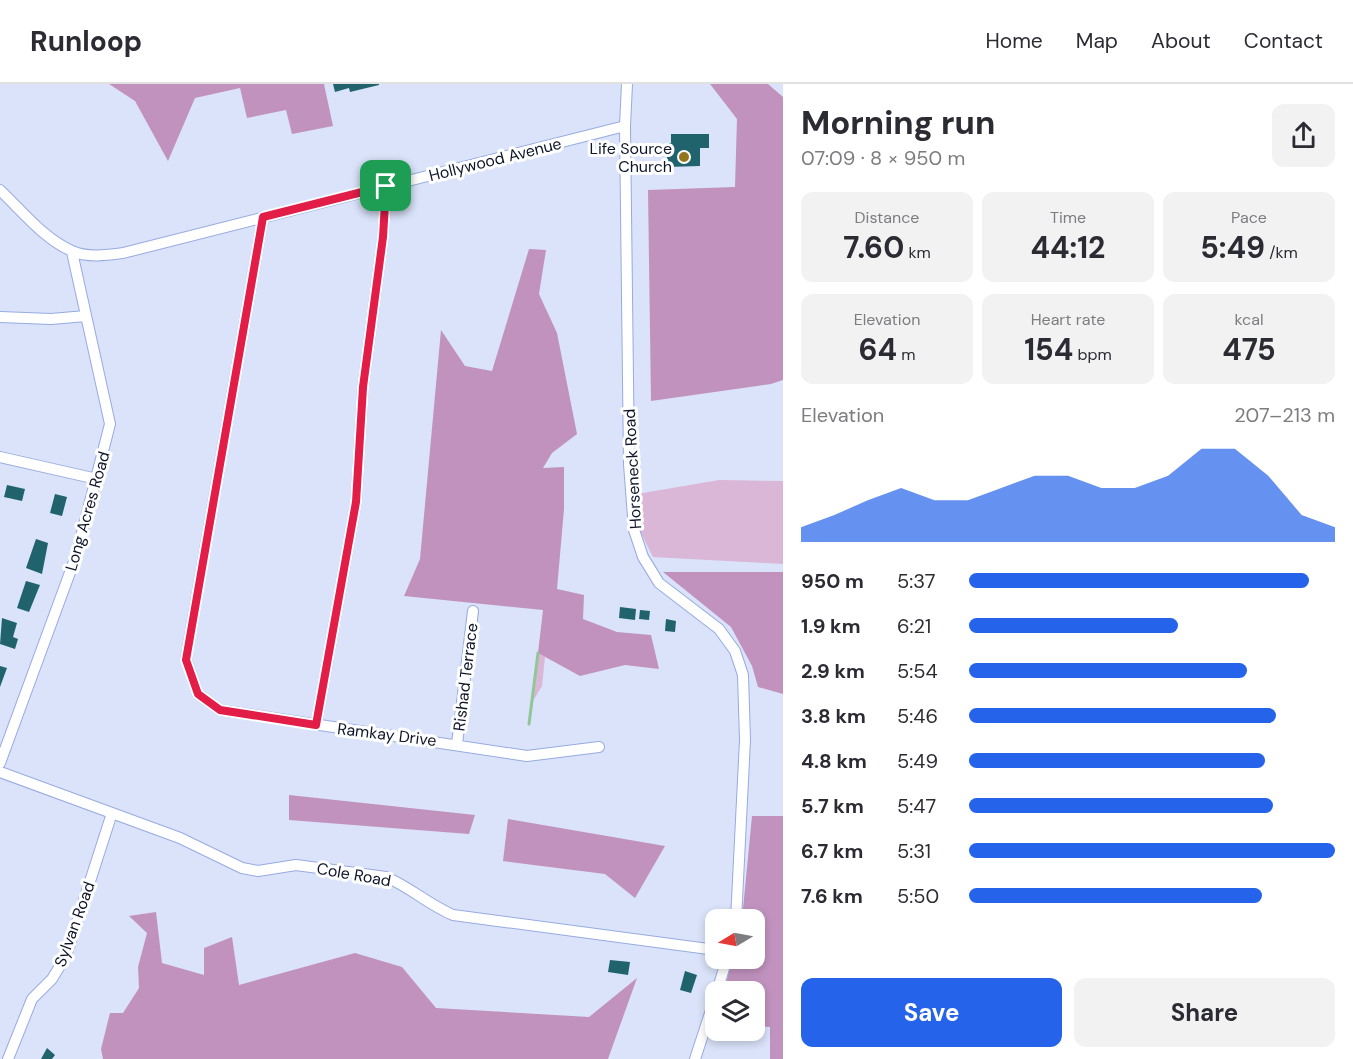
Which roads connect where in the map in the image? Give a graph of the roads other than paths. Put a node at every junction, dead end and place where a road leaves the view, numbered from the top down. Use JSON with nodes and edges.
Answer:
{"nodes":[{"id":1,"x":627,"y":84,"type":"edge"},
{"id":2,"x":624,"y":126,"type":"junction"},
{"id":3,"x":386,"y":186,"type":"junction"},
{"id":4,"x":0,"y":190,"type":"edge"},
{"id":5,"x":263,"y":217,"type":"junction"},
{"id":6,"x":72,"y":252,"type":"junction"},
{"id":7,"x":86,"y":316,"type":"junction"},
{"id":8,"x":0,"y":317,"type":"edge"},
{"id":9,"x":0,"y":457,"type":"edge"},
{"id":10,"x":97,"y":478,"type":"junction"},
{"id":11,"x":473,"y":611,"type":"dead end"},
{"id":12,"x":316,"y":725,"type":"junction"},
{"id":13,"x":457,"y":744,"type":"junction"},
{"id":14,"x":599,"y":747,"type":"dead end"},
{"id":15,"x":0,"y":763,"type":"edge"},
{"id":16,"x":0,"y":772,"type":"edge"},
{"id":17,"x":112,"y":813,"type":"junction"},
{"id":18,"x":737,"y":909,"type":"edge"},
{"id":19,"x":705,"y":949,"type":"edge"},
{"id":20,"x":705,"y":1028,"type":"edge"},
{"id":21,"x":8,"y":1059,"type":"edge"},
{"id":22,"x":695,"y":1059,"type":"edge"}],
"edges":[{"from":1,"to":2,"type":"street","name":"Horseneck Road"},
{"from":2,"to":3,"type":"street","name":"Hollywood Avenue"},
{"from":2,"to":18,"type":"street","name":"Horseneck Road"},
{"from":3,"to":5,"type":"street","name":"Hollywood Avenue"},
{"from":3,"to":12,"type":"street"},
{"from":4,"to":6,"type":"street","name":"Hollywood Avenue"},
{"from":5,"to":6,"type":"street","name":"Hollywood Avenue"},
{"from":5,"to":12,"type":"street","name":"Ramkay Drive"},
{"from":6,"to":7,"type":"street","name":"Long Acres Road"},
{"from":7,"to":8,"type":"street"},
{"from":7,"to":10,"type":"street","name":"Long Acres Road"},
{"from":9,"to":10,"type":"street"},
{"from":10,"to":15,"type":"street","name":"Long Acres Road"},
{"from":11,"to":13,"type":"street","name":"Rishad Terrace"},
{"from":12,"to":13,"type":"street","name":"Ramkay Drive"},
{"from":13,"to":14,"type":"street","name":"Ramkay Drive"},
{"from":16,"to":17,"type":"street","name":"Cole Road"},
{"from":17,"to":19,"type":"street","name":"Cole Road"},
{"from":17,"to":21,"type":"street","name":"Sylvan Road"},
{"from":20,"to":22,"type":"street"}]}
